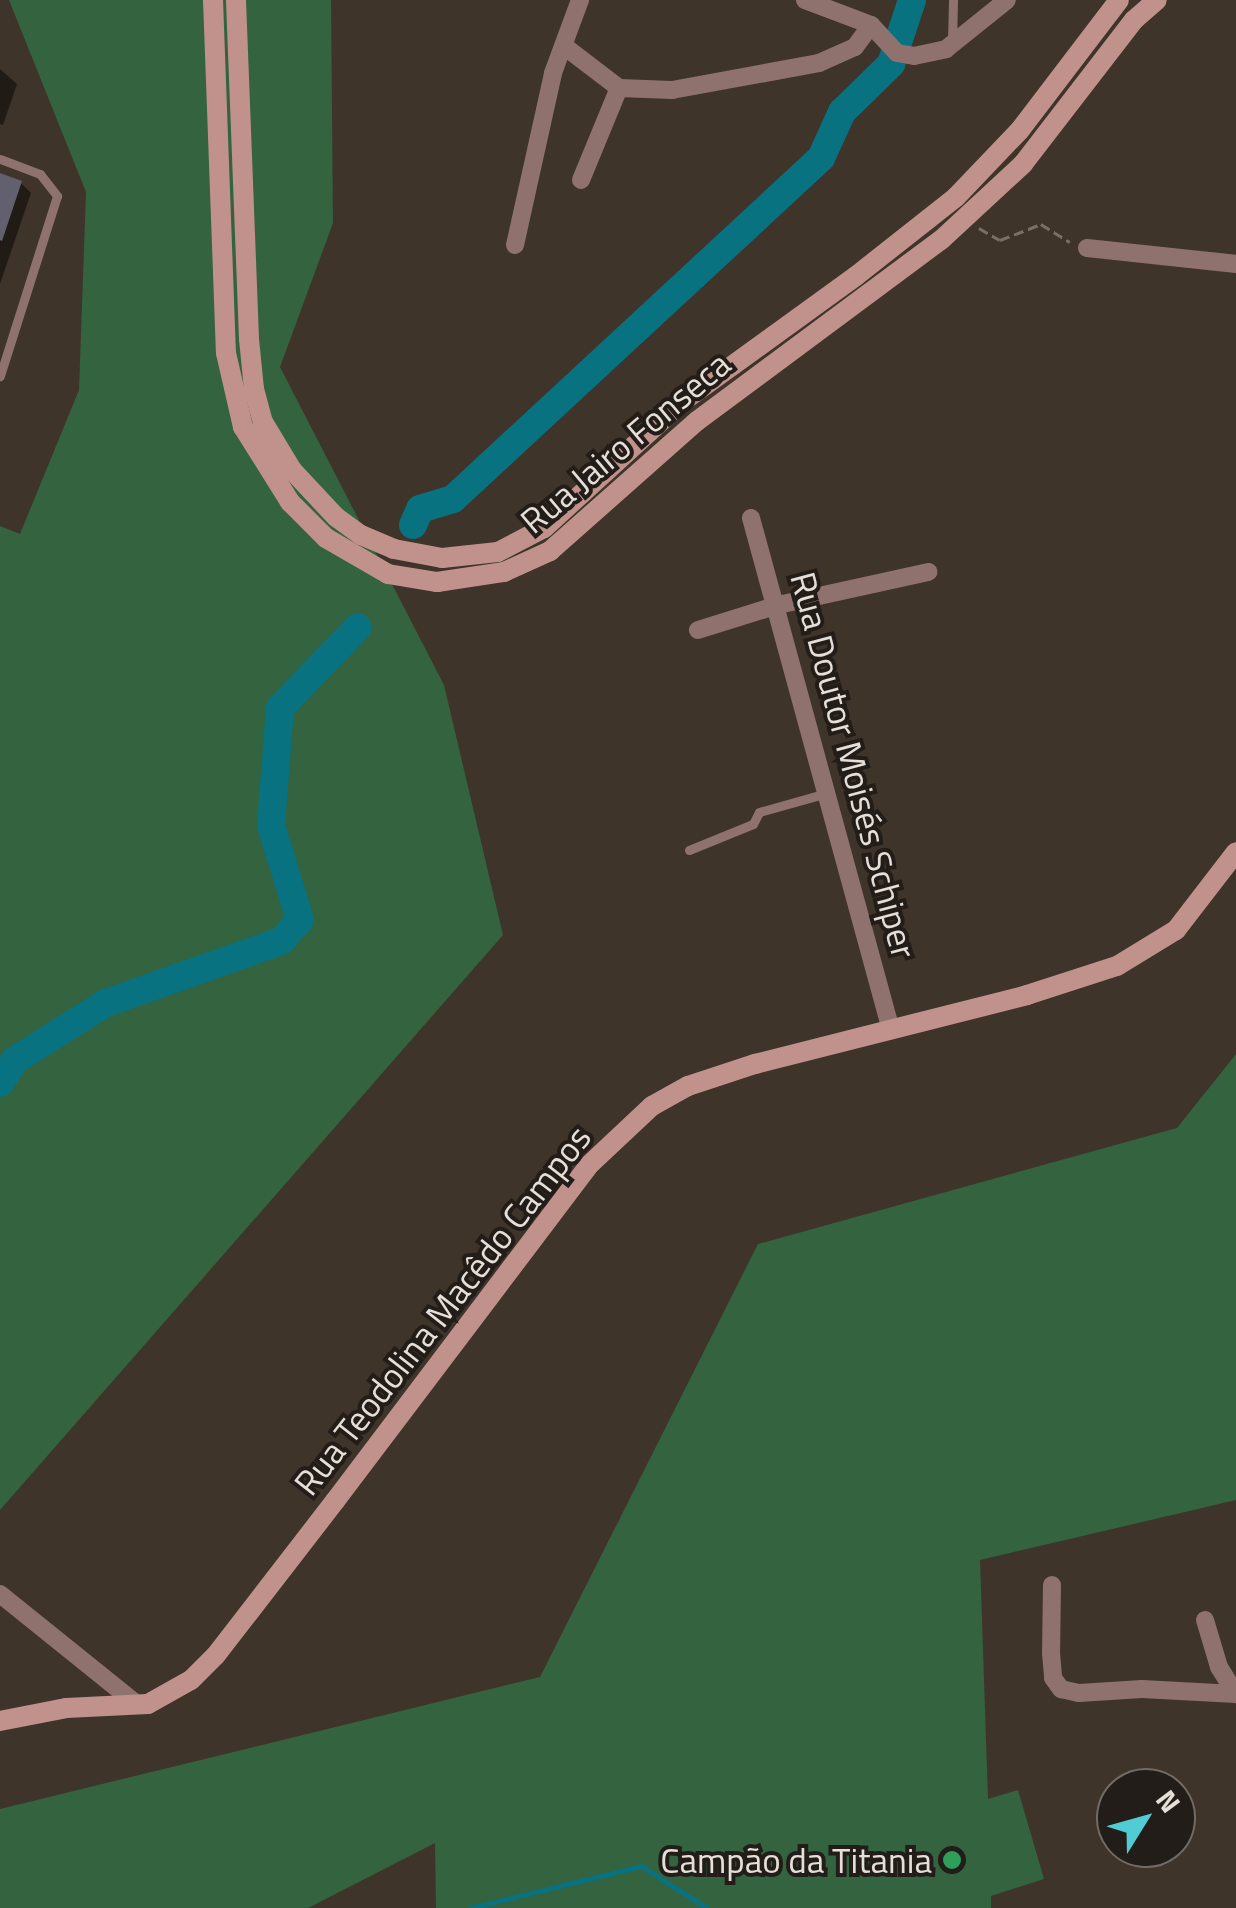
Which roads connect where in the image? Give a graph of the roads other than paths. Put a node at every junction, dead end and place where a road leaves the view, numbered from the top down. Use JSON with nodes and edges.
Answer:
{"nodes":[{"id":1,"x":213,"y":0,"type":"edge"},
{"id":2,"x":236,"y":0,"type":"edge"},
{"id":3,"x":598,"y":0,"type":"edge"},
{"id":4,"x":804,"y":0,"type":"edge"},
{"id":5,"x":952,"y":0,"type":"edge"},
{"id":6,"x":1007,"y":0,"type":"edge"},
{"id":7,"x":1119,"y":0,"type":"edge"},
{"id":8,"x":1157,"y":0,"type":"edge"},
{"id":9,"x":579,"y":3,"type":"edge"},
{"id":10,"x":871,"y":25,"type":"junction"},
{"id":11,"x":952,"y":45,"type":"junction"},
{"id":12,"x":564,"y":46,"type":"junction"},
{"id":13,"x":618,"y":88,"type":"junction"},
{"id":14,"x":0,"y":159,"type":"edge"},
{"id":15,"x":582,"y":180,"type":"dead end"},
{"id":16,"x":515,"y":245,"type":"dead end"},
{"id":17,"x":1088,"y":248,"type":"road end"},
{"id":18,"x":1236,"y":264,"type":"edge"},
{"id":19,"x":0,"y":376,"type":"edge"},
{"id":20,"x":751,"y":518,"type":"dead end"},
{"id":21,"x":928,"y":572,"type":"dead end"},
{"id":22,"x":778,"y":605,"type":"junction"},
{"id":23,"x":698,"y":630,"type":"dead end"},
{"id":24,"x":830,"y":792,"type":"junction"},
{"id":25,"x":690,"y":850,"type":"dead end"},
{"id":26,"x":1236,"y":852,"type":"edge"},
{"id":27,"x":891,"y":1030,"type":"junction"},
{"id":28,"x":1052,"y":1585,"type":"dead end"},
{"id":29,"x":0,"y":1594,"type":"edge"},
{"id":30,"x":1205,"y":1620,"type":"dead end"},
{"id":31,"x":1236,"y":1695,"type":"edge"},
{"id":32,"x":138,"y":1705,"type":"junction"},
{"id":33,"x":0,"y":1721,"type":"edge"}],
"edges":[{"from":1,"to":8,"type":"main road","name":"Rua Jairo Fonseca"},
{"from":2,"to":7,"type":"main road","name":"Rua Jairo Fonseca"},
{"from":3,"to":9,"type":"street"},
{"from":4,"to":10,"type":"street"},
{"from":5,"to":11,"type":"lane"},
{"from":6,"to":11,"type":"street"},
{"from":9,"to":12,"type":"street"},
{"from":10,"to":11,"type":"street"},
{"from":10,"to":13,"type":"street"},
{"from":12,"to":13,"type":"street"},
{"from":12,"to":16,"type":"street"},
{"from":13,"to":15,"type":"street"},
{"from":14,"to":19,"type":"lane"},
{"from":17,"to":18,"type":"street"},
{"from":20,"to":22,"type":"street","name":"Rua Doutor Moisés Schiper"},
{"from":21,"to":22,"type":"street"},
{"from":22,"to":23,"type":"street"},
{"from":22,"to":24,"type":"street","name":"Rua Doutor Moisés Schiper"},
{"from":24,"to":25,"type":"lane"},
{"from":24,"to":27,"type":"street","name":"Rua Doutor Moisés Schiper"},
{"from":26,"to":27,"type":"main road","name":"Rua Teodolina Macêdo Campos"},
{"from":27,"to":32,"type":"main road","name":"Rua Teodolina Macêdo Campos"},
{"from":28,"to":31,"type":"street"},
{"from":29,"to":32,"type":"street"},
{"from":30,"to":31,"type":"street"},
{"from":32,"to":33,"type":"main road","name":"Rua Teodolina Macêdo Campos"}]}
